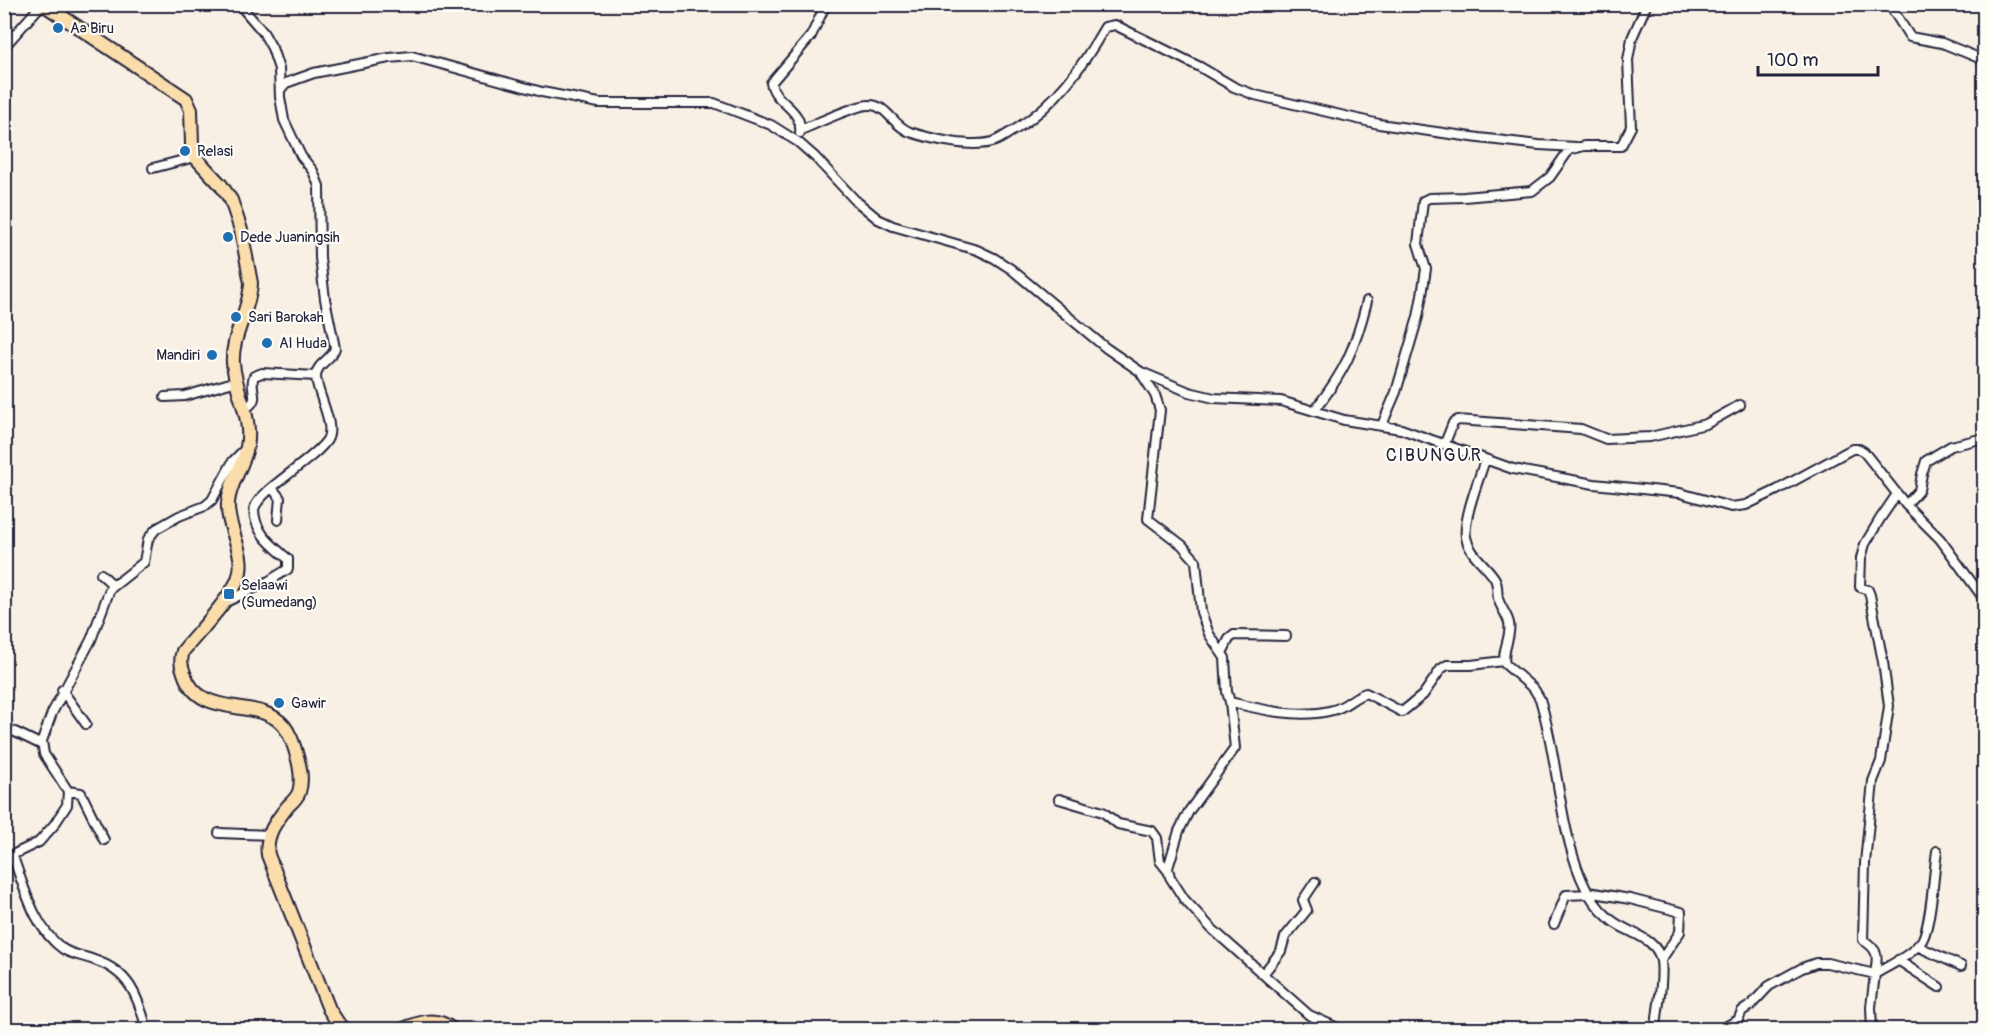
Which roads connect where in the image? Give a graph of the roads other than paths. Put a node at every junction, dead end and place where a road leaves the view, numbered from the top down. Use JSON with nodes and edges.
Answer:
{"nodes":[{"id":1,"x":42,"y":4,"type":"edge"},
{"id":2,"x":239,"y":4,"type":"edge"},
{"id":3,"x":826,"y":4,"type":"edge"},
{"id":4,"x":1647,"y":4,"type":"edge"},
{"id":5,"x":1889,"y":4,"type":"edge"},
{"id":6,"x":4,"y":47,"type":"edge"},
{"id":7,"x":1984,"y":60,"type":"edge"},
{"id":8,"x":281,"y":89,"type":"junction"},
{"id":9,"x":801,"y":130,"type":"junction"},
{"id":10,"x":798,"y":142,"type":"junction"},
{"id":11,"x":1576,"y":147,"type":"junction"},
{"id":12,"x":195,"y":157,"type":"junction"},
{"id":13,"x":153,"y":168,"type":"dead end"},
{"id":14,"x":1367,"y":301,"type":"dead end"},
{"id":15,"x":1141,"y":372,"type":"junction"},
{"id":16,"x":316,"y":376,"type":"junction"},
{"id":17,"x":237,"y":381,"type":"junction"},
{"id":18,"x":165,"y":397,"type":"dead end"},
{"id":19,"x":1740,"y":405,"type":"dead end"},
{"id":20,"x":246,"y":409,"type":"junction"},
{"id":21,"x":1314,"y":411,"type":"junction"},
{"id":22,"x":1382,"y":425,"type":"junction"},
{"id":23,"x":1984,"y":438,"type":"edge"},
{"id":24,"x":1445,"y":443,"type":"junction"},
{"id":25,"x":247,"y":447,"type":"junction"},
{"id":26,"x":1485,"y":460,"type":"junction"},
{"id":27,"x":272,"y":488,"type":"junction"},
{"id":28,"x":1897,"y":494,"type":"junction"},
{"id":29,"x":1906,"y":505,"type":"junction"},
{"id":30,"x":278,"y":520,"type":"dead end"},
{"id":31,"x":101,"y":574,"type":"dead end"},
{"id":32,"x":114,"y":586,"type":"junction"},
{"id":33,"x":1984,"y":599,"type":"edge"},
{"id":34,"x":219,"y":606,"type":"junction"},
{"id":35,"x":1286,"y":636,"type":"dead end"},
{"id":36,"x":1222,"y":653,"type":"junction"},
{"id":37,"x":1503,"y":661,"type":"junction"},
{"id":38,"x":62,"y":690,"type":"junction"},
{"id":39,"x":1230,"y":702,"type":"junction"},
{"id":40,"x":86,"y":724,"type":"dead end"},
{"id":41,"x":15,"y":732,"type":"dead end"},
{"id":42,"x":42,"y":745,"type":"junction"},
{"id":43,"x":68,"y":791,"type":"junction"},
{"id":44,"x":1059,"y":799,"type":"dead end"},
{"id":45,"x":219,"y":833,"type":"dead end"},
{"id":46,"x":269,"y":835,"type":"junction"},
{"id":47,"x":104,"y":840,"type":"dead end"},
{"id":48,"x":1937,"y":851,"type":"dead end"},
{"id":49,"x":9,"y":858,"type":"edge"},
{"id":50,"x":1168,"y":871,"type":"junction"},
{"id":51,"x":1315,"y":882,"type":"dead end"},
{"id":52,"x":1589,"y":893,"type":"junction"},
{"id":53,"x":1554,"y":924,"type":"dead end"},
{"id":54,"x":1917,"y":946,"type":"junction"},
{"id":55,"x":1660,"y":960,"type":"junction"},
{"id":56,"x":1898,"y":960,"type":"junction"},
{"id":57,"x":1961,"y":966,"type":"dead end"},
{"id":58,"x":1263,"y":973,"type":"junction"},
{"id":59,"x":1875,"y":974,"type":"junction"},
{"id":60,"x":1939,"y":987,"type":"dead end"},
{"id":61,"x":147,"y":1029,"type":"edge"},
{"id":62,"x":346,"y":1029,"type":"edge"},
{"id":63,"x":401,"y":1029,"type":"edge"},
{"id":64,"x":453,"y":1029,"type":"edge"},
{"id":65,"x":1342,"y":1029,"type":"edge"},
{"id":66,"x":1656,"y":1029,"type":"edge"},
{"id":67,"x":1719,"y":1029,"type":"edge"},
{"id":68,"x":1872,"y":1029,"type":"edge"}],
"edges":[{"from":1,"to":6,"type":"street"},
{"from":1,"to":12,"type":"main road"},
{"from":2,"to":8,"type":"street"},
{"from":3,"to":9,"type":"street"},
{"from":4,"to":11,"type":"street"},
{"from":5,"to":7,"type":"street"},
{"from":8,"to":10,"type":"street"},
{"from":8,"to":16,"type":"street"},
{"from":9,"to":10,"type":"street"},
{"from":9,"to":11,"type":"street"},
{"from":10,"to":15,"type":"street"},
{"from":11,"to":22,"type":"street"},
{"from":12,"to":13,"type":"street"},
{"from":12,"to":17,"type":"main road"},
{"from":14,"to":21,"type":"street"},
{"from":15,"to":21,"type":"street"},
{"from":15,"to":36,"type":"street"},
{"from":16,"to":20,"type":"street"},
{"from":16,"to":27,"type":"street"},
{"from":17,"to":18,"type":"street"},
{"from":17,"to":20,"type":"main road"},
{"from":19,"to":24,"type":"street"},
{"from":20,"to":25,"type":"main road"},
{"from":21,"to":22,"type":"street"},
{"from":22,"to":24,"type":"street"},
{"from":23,"to":29,"type":"street"},
{"from":24,"to":26,"type":"street"},
{"from":25,"to":32,"type":"street"},
{"from":25,"to":34,"type":"main road"},
{"from":26,"to":28,"type":"street"},
{"from":26,"to":37,"type":"street"},
{"from":27,"to":30,"type":"street"},
{"from":27,"to":34,"type":"street"},
{"from":28,"to":29,"type":"street"},
{"from":28,"to":59,"type":"street"},
{"from":29,"to":33,"type":"street"},
{"from":31,"to":32,"type":"street"},
{"from":32,"to":38,"type":"street"},
{"from":34,"to":46,"type":"main road"},
{"from":35,"to":36,"type":"street"},
{"from":36,"to":39,"type":"street"},
{"from":37,"to":39,"type":"street"},
{"from":37,"to":52,"type":"street"},
{"from":38,"to":40,"type":"street"},
{"from":38,"to":42,"type":"street"},
{"from":39,"to":50,"type":"street"},
{"from":41,"to":42,"type":"street"},
{"from":42,"to":43,"type":"street"},
{"from":43,"to":47,"type":"street"},
{"from":43,"to":49,"type":"street"},
{"from":44,"to":50,"type":"street"},
{"from":45,"to":46,"type":"street"},
{"from":46,"to":62,"type":"main road"},
{"from":48,"to":54,"type":"street"},
{"from":49,"to":61,"type":"street"},
{"from":50,"to":58,"type":"street"},
{"from":51,"to":58,"type":"street"},
{"from":52,"to":53,"type":"street"},
{"from":52,"to":55,"type":"street"},
{"from":52,"to":55,"type":"street"},
{"from":54,"to":56,"type":"street"},
{"from":54,"to":57,"type":"street"},
{"from":55,"to":66,"type":"street"},
{"from":56,"to":59,"type":"street"},
{"from":56,"to":60,"type":"street"},
{"from":58,"to":65,"type":"street"},
{"from":59,"to":67,"type":"street"},
{"from":59,"to":68,"type":"street"},
{"from":63,"to":64,"type":"main road"}]}
